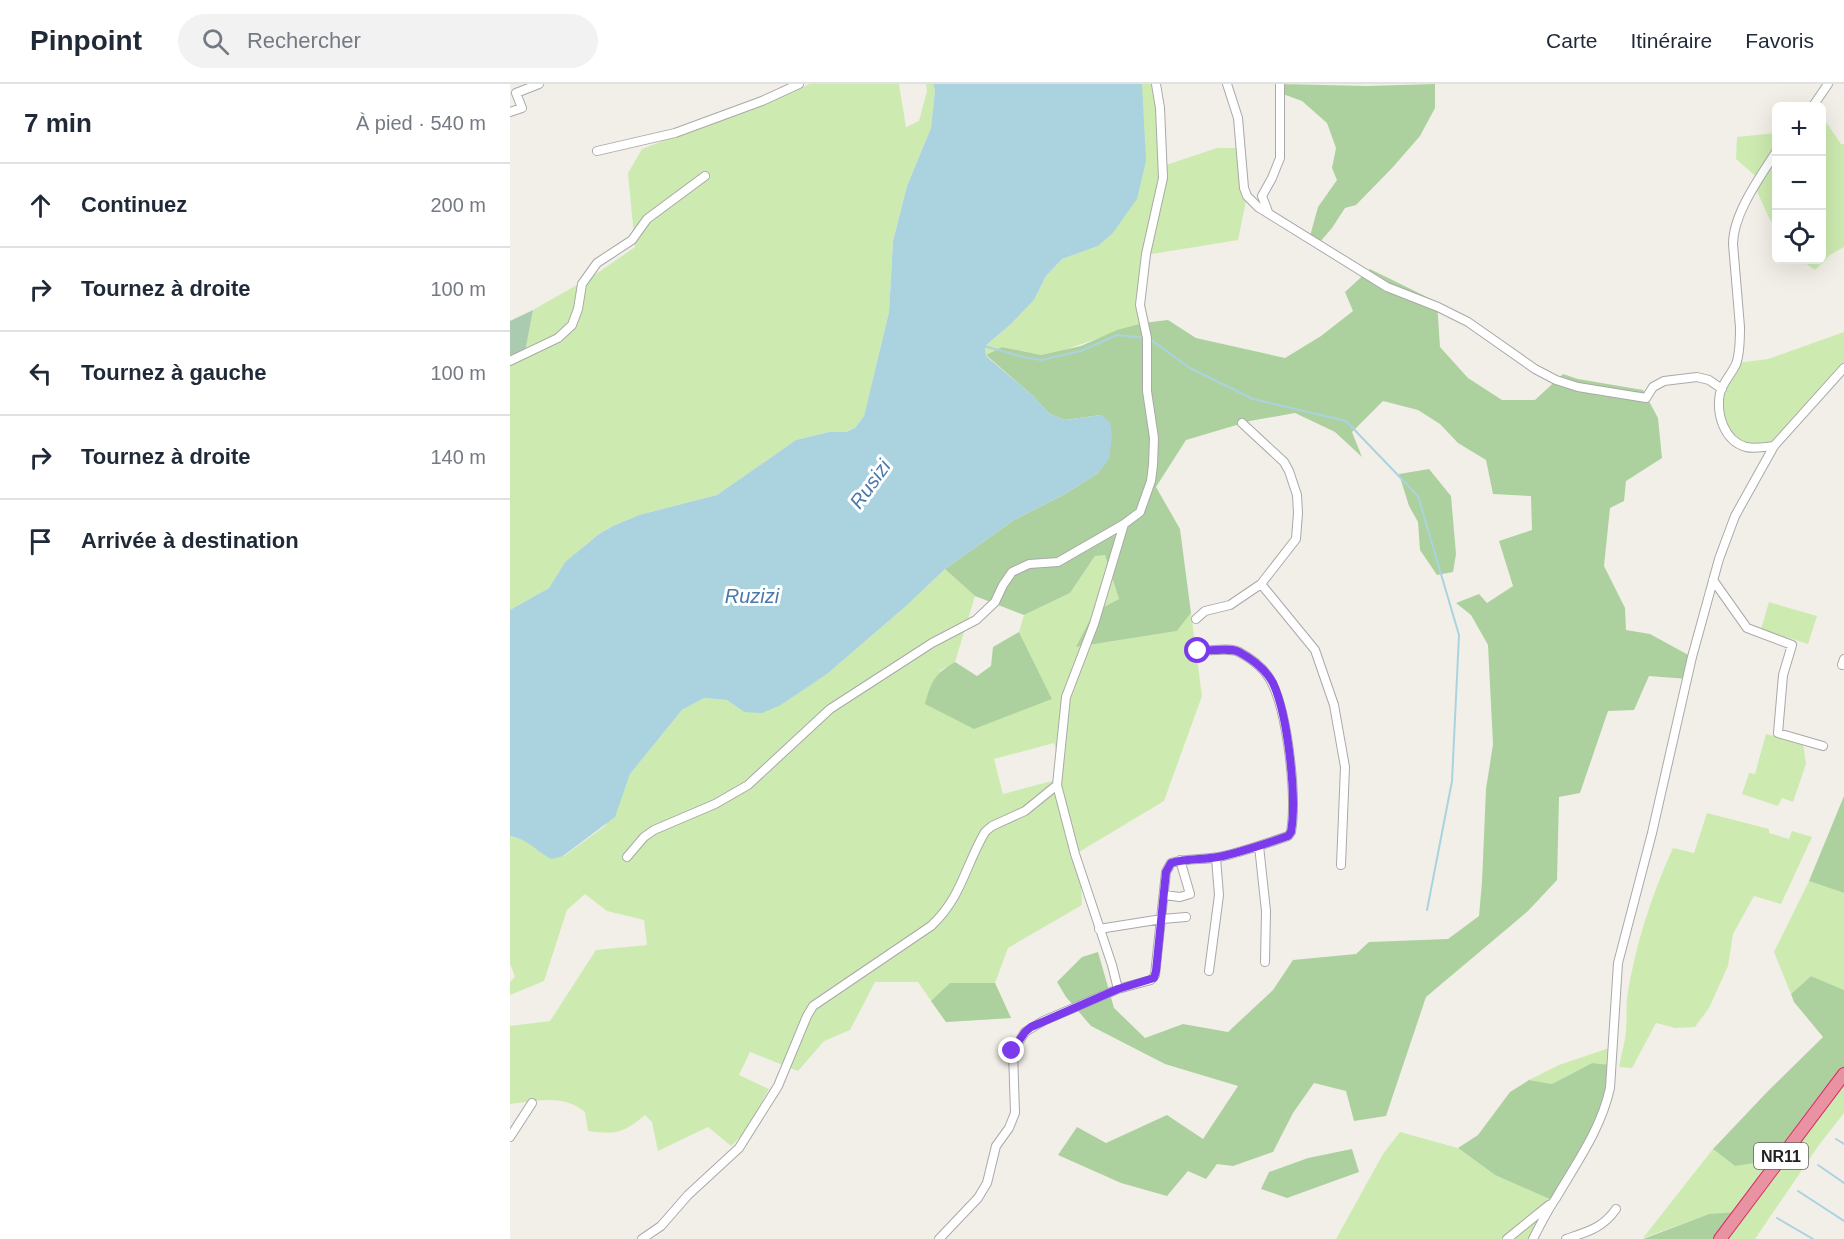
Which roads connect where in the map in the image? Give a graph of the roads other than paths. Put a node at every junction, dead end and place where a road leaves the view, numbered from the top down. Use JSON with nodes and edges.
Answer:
{"nodes":[{"id":1,"x":539,"y":84,"type":"edge"},
{"id":2,"x":799,"y":84,"type":"edge"},
{"id":3,"x":1156,"y":84,"type":"edge"},
{"id":4,"x":1227,"y":84,"type":"edge"},
{"id":5,"x":1280,"y":84,"type":"edge"},
{"id":6,"x":1828,"y":84,"type":"edge"},
{"id":7,"x":1816,"y":102,"type":"edge"},
{"id":8,"x":510,"y":112,"type":"edge"},
{"id":9,"x":597,"y":151,"type":"dead end"},
{"id":10,"x":1773,"y":156,"type":"edge"},
{"id":11,"x":705,"y":176,"type":"dead end"},
{"id":12,"x":1269,"y":213,"type":"junction"},
{"id":13,"x":510,"y":362,"type":"edge"},
{"id":14,"x":1844,"y":368,"type":"edge"},
{"id":15,"x":1722,"y":389,"type":"junction"},
{"id":16,"x":1242,"y":423,"type":"dead end"},
{"id":17,"x":1774,"y":447,"type":"junction"},
{"id":18,"x":1124,"y":524,"type":"junction"},
{"id":19,"x":1713,"y":580,"type":"junction"},
{"id":20,"x":1261,"y":584,"type":"junction"},
{"id":21,"x":1196,"y":619,"type":"dead end"},
{"id":22,"x":1198,"y":651,"type":"dead end"},
{"id":23,"x":1823,"y":746,"type":"dead end"},
{"id":24,"x":1057,"y":785,"type":"junction"},
{"id":25,"x":1259,"y":846,"type":"junction"},
{"id":26,"x":627,"y":857,"type":"dead end"},
{"id":27,"x":1216,"y":858,"type":"junction"},
{"id":28,"x":1180,"y":860,"type":"junction"},
{"id":29,"x":1341,"y":865,"type":"dead end"},
{"id":30,"x":1164,"y":895,"type":"junction"},
{"id":31,"x":1186,"y":917,"type":"dead end"},
{"id":32,"x":1162,"y":918,"type":"junction"},
{"id":33,"x":1099,"y":929,"type":"junction"},
{"id":34,"x":1265,"y":962,"type":"dead end"},
{"id":35,"x":1209,"y":970,"type":"dead end"},
{"id":36,"x":1118,"y":989,"type":"junction"},
{"id":37,"x":1844,"y":1074,"type":"edge"},
{"id":38,"x":532,"y":1103,"type":"dead end"},
{"id":39,"x":510,"y":1137,"type":"edge"},
{"id":40,"x":1554,"y":1201,"type":"junction"},
{"id":41,"x":1616,"y":1209,"type":"dead end"},
{"id":42,"x":642,"y":1239,"type":"edge"},
{"id":43,"x":939,"y":1239,"type":"edge"},
{"id":44,"x":1507,"y":1239,"type":"edge"},
{"id":45,"x":1533,"y":1239,"type":"edge"},
{"id":46,"x":1566,"y":1239,"type":"edge"},
{"id":47,"x":1720,"y":1239,"type":"edge"}],
"edges":[{"from":1,"to":8,"type":"street"},
{"from":2,"to":9,"type":"street"},
{"from":3,"to":18,"type":"street"},
{"from":4,"to":12,"type":"street"},
{"from":5,"to":12,"type":"street"},
{"from":6,"to":7,"type":"street"},
{"from":10,"to":15,"type":"street"},
{"from":11,"to":13,"type":"street"},
{"from":12,"to":15,"type":"street"},
{"from":14,"to":17,"type":"street"},
{"from":15,"to":17,"type":"street"},
{"from":16,"to":20,"type":"street"},
{"from":17,"to":19,"type":"street"},
{"from":18,"to":24,"type":"street"},
{"from":18,"to":26,"type":"street"},
{"from":19,"to":23,"type":"street"},
{"from":19,"to":40,"type":"street"},
{"from":20,"to":21,"type":"street"},
{"from":20,"to":29,"type":"street"},
{"from":22,"to":25,"type":"street"},
{"from":24,"to":33,"type":"street"},
{"from":24,"to":42,"type":"street"},
{"from":25,"to":27,"type":"street"},
{"from":25,"to":34,"type":"street"},
{"from":27,"to":28,"type":"street"},
{"from":27,"to":35,"type":"street"},
{"from":28,"to":30,"type":"street"},
{"from":28,"to":30,"type":"street"},
{"from":30,"to":32,"type":"street"},
{"from":31,"to":32,"type":"street"},
{"from":32,"to":33,"type":"street"},
{"from":32,"to":36,"type":"street"},
{"from":33,"to":36,"type":"street"},
{"from":36,"to":43,"type":"street"},
{"from":37,"to":47,"type":"highway","number":"NR11"},
{"from":38,"to":39,"type":"street"},
{"from":40,"to":44,"type":"street"},
{"from":40,"to":45,"type":"street"},
{"from":41,"to":46,"type":"street"}]}
